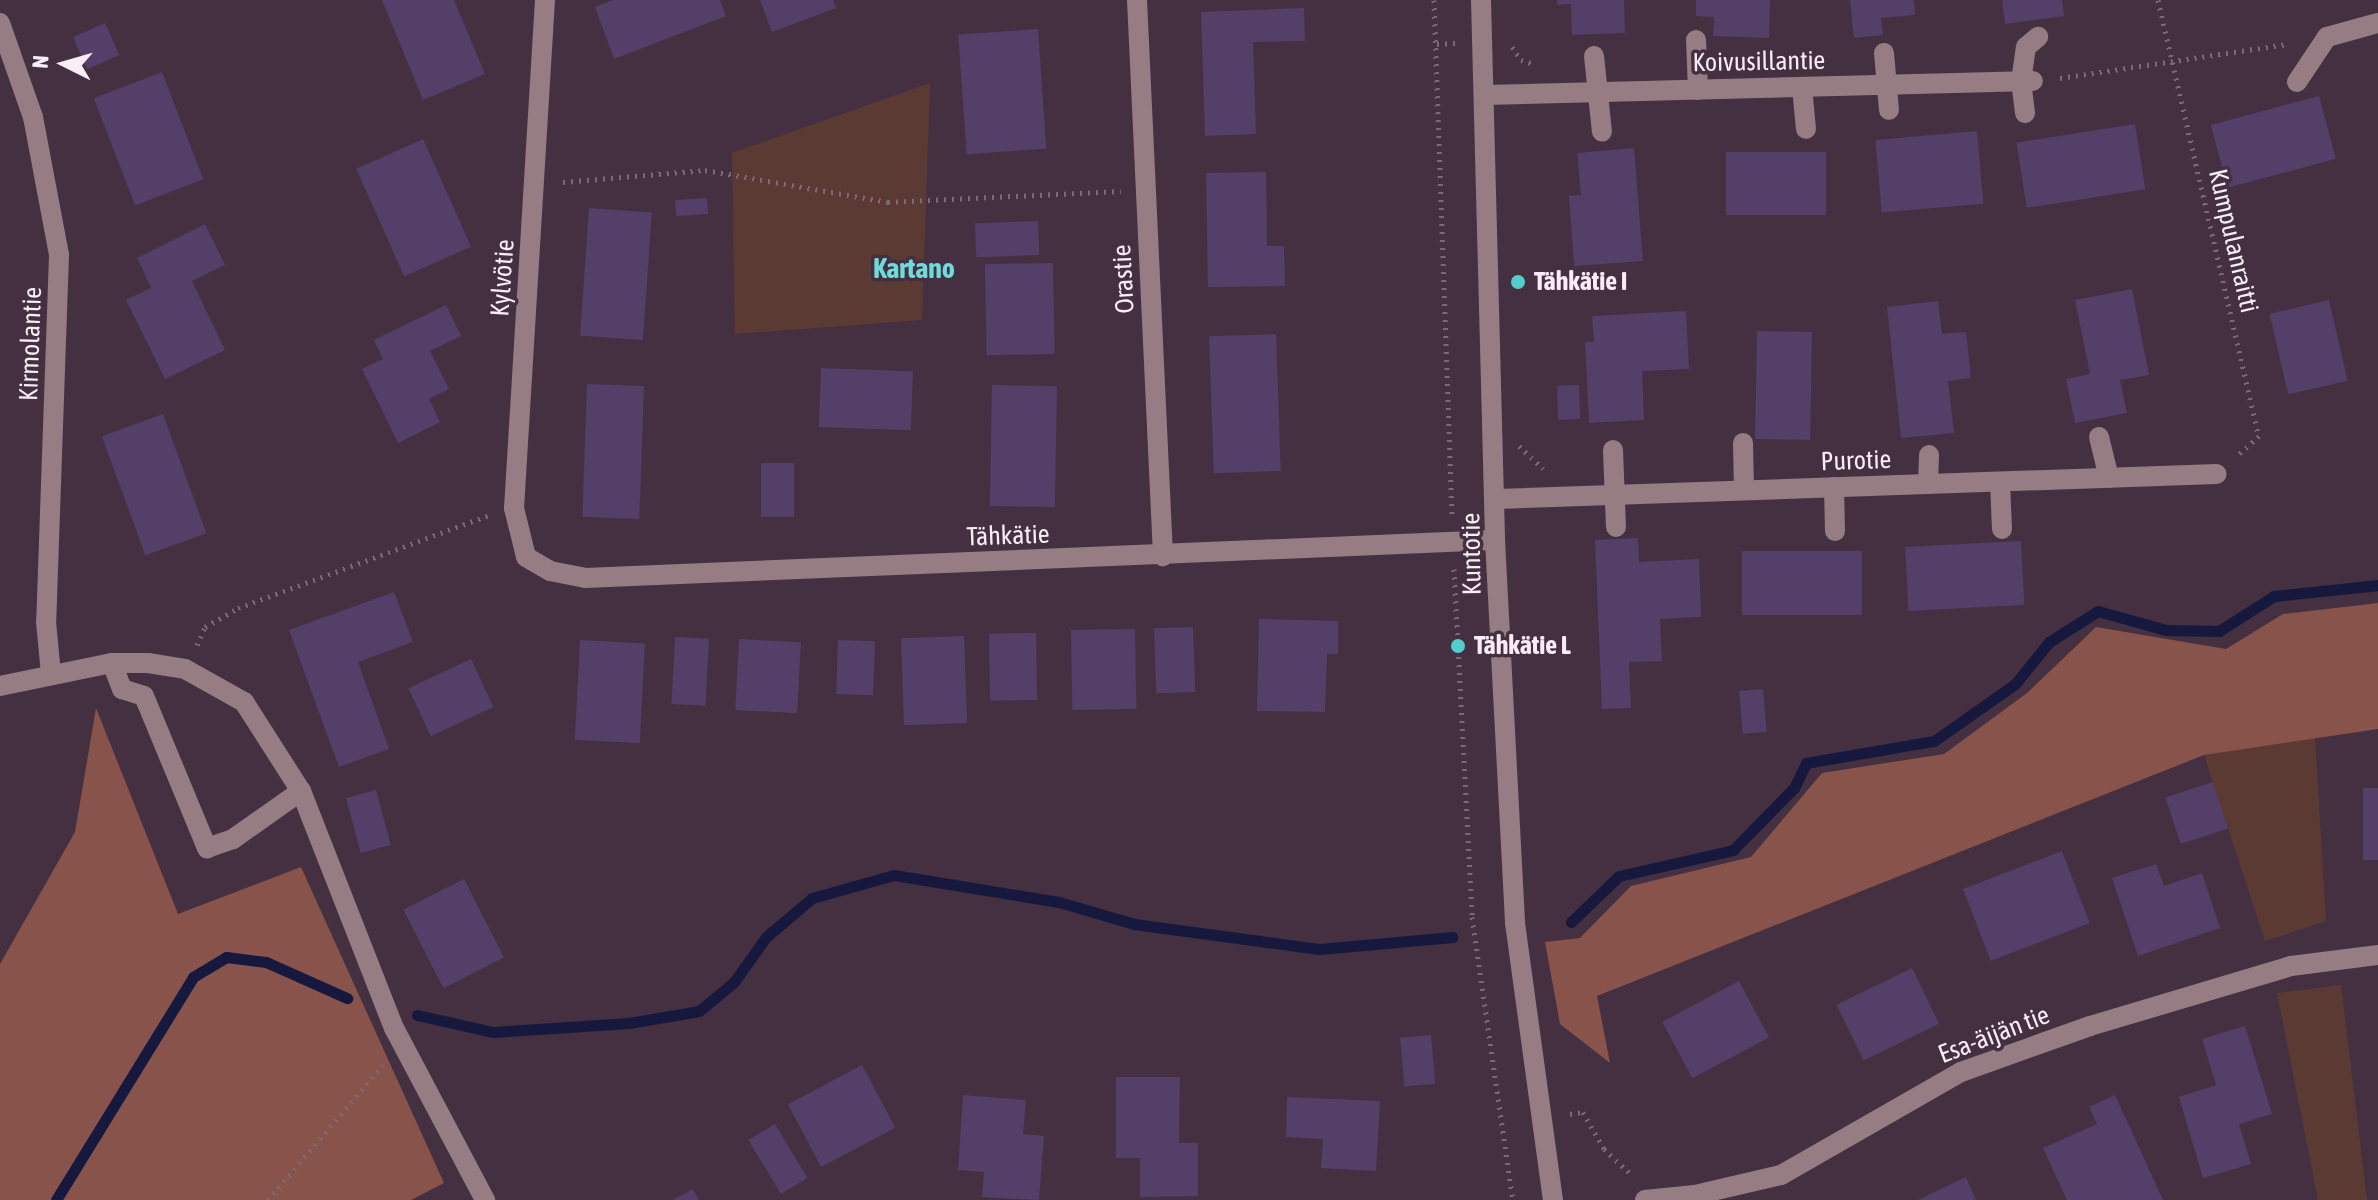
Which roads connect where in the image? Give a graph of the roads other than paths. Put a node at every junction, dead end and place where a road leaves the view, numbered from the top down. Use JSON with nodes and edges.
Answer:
{"nodes":[{"id":1,"x":545,"y":0,"type":"edge"},
{"id":2,"x":1137,"y":0,"type":"edge"},
{"id":3,"x":1481,"y":0,"type":"edge"},
{"id":4,"x":0,"y":23,"type":"edge"},
{"id":5,"x":2378,"y":23,"type":"edge"},
{"id":6,"x":2038,"y":37,"type":"dead end"},
{"id":7,"x":1696,"y":40,"type":"dead end"},
{"id":8,"x":1884,"y":53,"type":"dead end"},
{"id":9,"x":1594,"y":56,"type":"dead end"},
{"id":10,"x":2027,"y":82,"type":"junction"},
{"id":11,"x":2297,"y":82,"type":"dead end"},
{"id":12,"x":1886,"y":85,"type":"junction"},
{"id":13,"x":1802,"y":87,"type":"junction"},
{"id":14,"x":1698,"y":90,"type":"junction"},
{"id":15,"x":1597,"y":92,"type":"junction"},
{"id":16,"x":1486,"y":95,"type":"junction"},
{"id":17,"x":1889,"y":110,"type":"dead end"},
{"id":18,"x":2025,"y":113,"type":"dead end"},
{"id":19,"x":1806,"y":129,"type":"dead end"},
{"id":20,"x":1602,"y":132,"type":"dead end"},
{"id":21,"x":2099,"y":437,"type":"dead end"},
{"id":22,"x":1743,"y":443,"type":"dead end"},
{"id":23,"x":1613,"y":450,"type":"dead end"},
{"id":24,"x":1929,"y":455,"type":"dead end"},
{"id":25,"x":2217,"y":474,"type":"road end"},
{"id":26,"x":2109,"y":478,"type":"junction"},
{"id":27,"x":2000,"y":482,"type":"junction"},
{"id":28,"x":1928,"y":484,"type":"junction"},
{"id":29,"x":1834,"y":487,"type":"junction"},
{"id":30,"x":1744,"y":490,"type":"junction"},
{"id":31,"x":1613,"y":495,"type":"junction"},
{"id":32,"x":1497,"y":499,"type":"junction"},
{"id":33,"x":1616,"y":527,"type":"dead end"},
{"id":34,"x":2002,"y":529,"type":"dead end"},
{"id":35,"x":1835,"y":531,"type":"dead end"},
{"id":36,"x":1495,"y":540,"type":"junction"},
{"id":37,"x":1163,"y":556,"type":"junction"},
{"id":38,"x":526,"y":557,"type":"joint"},
{"id":39,"x":112,"y":663,"type":"junction"},
{"id":40,"x":51,"y":674,"type":"junction"},
{"id":41,"x":0,"y":686,"type":"edge"},
{"id":42,"x":301,"y":791,"type":"junction"},
{"id":43,"x":2378,"y":955,"type":"edge"},
{"id":44,"x":1652,"y":1199,"type":"edge"},
{"id":45,"x":485,"y":1200,"type":"edge"},
{"id":46,"x":1553,"y":1200,"type":"edge"}],
"edges":[{"from":1,"to":38,"type":"street","name":"Kylvötie"},
{"from":2,"to":37,"type":"street","name":"Orastie"},
{"from":3,"to":16,"type":"street","name":"Kuntotie"},
{"from":4,"to":40,"type":"street","name":"Kirmolantie"},
{"from":5,"to":11,"type":"street"},
{"from":6,"to":10,"type":"street"},
{"from":7,"to":14,"type":"street"},
{"from":8,"to":12,"type":"street"},
{"from":9,"to":15,"type":"street"},
{"from":10,"to":12,"type":"street","name":"Koivusillantie"},
{"from":10,"to":18,"type":"street"},
{"from":12,"to":13,"type":"street","name":"Koivusillantie"},
{"from":12,"to":17,"type":"street"},
{"from":13,"to":14,"type":"street","name":"Koivusillantie"},
{"from":13,"to":19,"type":"street"},
{"from":14,"to":15,"type":"street","name":"Koivusillantie"},
{"from":15,"to":16,"type":"street","name":"Koivusillantie"},
{"from":15,"to":20,"type":"street"},
{"from":16,"to":32,"type":"street","name":"Kuntotie"},
{"from":21,"to":26,"type":"street"},
{"from":22,"to":30,"type":"street"},
{"from":23,"to":31,"type":"street"},
{"from":24,"to":28,"type":"street"},
{"from":25,"to":26,"type":"street","name":"Purotie"},
{"from":26,"to":27,"type":"street","name":"Purotie"},
{"from":27,"to":28,"type":"street","name":"Purotie"},
{"from":27,"to":34,"type":"street"},
{"from":28,"to":29,"type":"street","name":"Purotie"},
{"from":29,"to":30,"type":"street","name":"Purotie"},
{"from":29,"to":35,"type":"street"},
{"from":30,"to":31,"type":"street","name":"Purotie"},
{"from":31,"to":32,"type":"street","name":"Purotie"},
{"from":31,"to":33,"type":"street"},
{"from":32,"to":36,"type":"street","name":"Kuntotie"},
{"from":36,"to":37,"type":"street","name":"Tähkätie"},
{"from":36,"to":46,"type":"street","name":"Kuntotie"},
{"from":37,"to":38,"type":"street","name":"Tähkätie"},
{"from":39,"to":40,"type":"street"},
{"from":39,"to":42,"type":"street"},
{"from":39,"to":42,"type":"street"},
{"from":40,"to":41,"type":"street"},
{"from":42,"to":45,"type":"street"},
{"from":43,"to":44,"type":"street","name":"Esa-äijän tie"}]}
